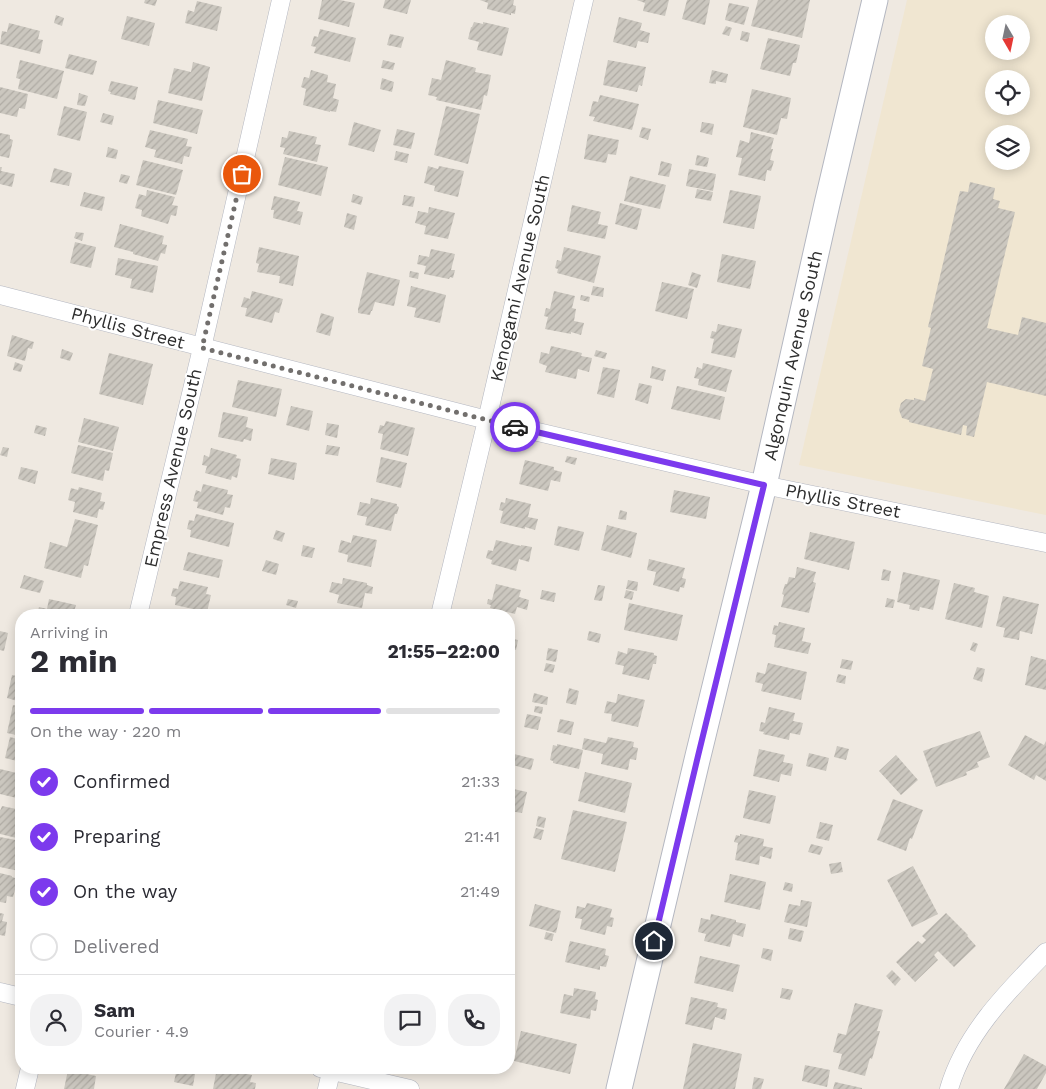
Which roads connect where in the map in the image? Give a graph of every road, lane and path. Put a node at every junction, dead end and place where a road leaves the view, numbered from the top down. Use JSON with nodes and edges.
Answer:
{"nodes":[{"id":1,"x":281,"y":0,"type":"edge"},
{"id":2,"x":584,"y":0,"type":"edge"},
{"id":3,"x":875,"y":0,"type":"edge"},
{"id":4,"x":0,"y":295,"type":"edge"},
{"id":5,"x":202,"y":348,"type":"junction"},
{"id":6,"x":487,"y":420,"type":"junction"},
{"id":7,"x":764,"y":485,"type":"junction"},
{"id":8,"x":1046,"y":543,"type":"edge"},
{"id":9,"x":139,"y":609,"type":"edge"},
{"id":10,"x":441,"y":609,"type":"edge"},
{"id":11,"x":1046,"y":952,"type":"edge"},
{"id":12,"x":0,"y":992,"type":"edge"},
{"id":13,"x":15,"y":996,"type":"edge"},
{"id":14,"x":29,"y":1074,"type":"edge"},
{"id":15,"x":328,"y":1074,"type":"edge"},
{"id":16,"x":351,"y":1074,"type":"edge"},
{"id":17,"x":25,"y":1089,"type":"edge"},
{"id":18,"x":327,"y":1089,"type":"edge"},
{"id":19,"x":410,"y":1089,"type":"edge"},
{"id":20,"x":618,"y":1089,"type":"edge"},
{"id":21,"x":949,"y":1089,"type":"edge"}],
"edges":[{"from":1,"to":5,"type":"street","name":"Empress Avenue South"},
{"from":2,"to":6,"type":"street","name":"Kenogami Avenue South"},
{"from":3,"to":7,"type":"main road","name":"Algonquin Avenue South"},
{"from":4,"to":5,"type":"street","name":"Phyllis Street"},
{"from":5,"to":6,"type":"street","name":"Phyllis Street"},
{"from":5,"to":9,"type":"street","name":"Empress Avenue South"},
{"from":6,"to":7,"type":"street","name":"Phyllis Street"},
{"from":6,"to":10,"type":"street","name":"Kenogami Avenue South"},
{"from":7,"to":8,"type":"street","name":"Phyllis Street"},
{"from":7,"to":20,"type":"main road","name":"Algonquin Avenue South"},
{"from":11,"to":21,"type":"street"},
{"from":12,"to":13,"type":"street"},
{"from":14,"to":17,"type":"street"},
{"from":15,"to":18,"type":"street"},
{"from":16,"to":19,"type":"street"}]}
